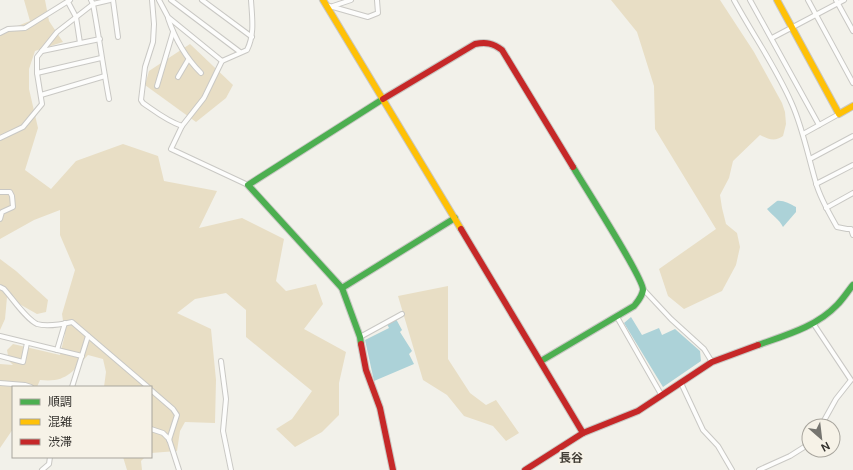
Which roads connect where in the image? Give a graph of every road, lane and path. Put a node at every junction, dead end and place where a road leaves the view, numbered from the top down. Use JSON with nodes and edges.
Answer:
{"nodes":[{"id":1,"x":110,"y":0,"type":"edge"},
{"id":2,"x":113,"y":0,"type":"edge"},
{"id":3,"x":152,"y":0,"type":"edge"},
{"id":4,"x":159,"y":0,"type":"edge"},
{"id":5,"x":171,"y":0,"type":"edge"},
{"id":6,"x":202,"y":0,"type":"edge"},
{"id":7,"x":250,"y":0,"type":"edge"},
{"id":8,"x":351,"y":0,"type":"edge"},
{"id":9,"x":377,"y":0,"type":"edge"},
{"id":10,"x":734,"y":0,"type":"edge"},
{"id":11,"x":750,"y":0,"type":"edge"},
{"id":12,"x":777,"y":0,"type":"edge"},
{"id":13,"x":808,"y":0,"type":"edge"},
{"id":14,"x":844,"y":0,"type":"edge"},
{"id":15,"x":69,"y":1,"type":"edge"},
{"id":16,"x":92,"y":2,"type":"edge"},
{"id":17,"x":324,"y":2,"type":"edge"},
{"id":18,"x":837,"y":2,"type":"edge"},
{"id":19,"x":333,"y":7,"type":"junction"},
{"id":20,"x":816,"y":14,"type":"junction"},
{"id":21,"x":76,"y":17,"type":"junction"},
{"id":22,"x":168,"y":17,"type":"junction"},
{"id":23,"x":851,"y":23,"type":"edge"},
{"id":24,"x":792,"y":28,"type":"junction"},
{"id":25,"x":853,"y":31,"type":"edge"},
{"id":26,"x":173,"y":32,"type":"junction"},
{"id":27,"x":0,"y":33,"type":"edge"},
{"id":28,"x":118,"y":37,"type":"dead end"},
{"id":29,"x":252,"y":37,"type":"junction"},
{"id":30,"x":772,"y":38,"type":"junction"},
{"id":31,"x":100,"y":39,"type":"junction"},
{"id":32,"x":80,"y":43,"type":"junction"},
{"id":33,"x":42,"y":51,"type":"junction"},
{"id":34,"x":240,"y":52,"type":"junction"},
{"id":35,"x":101,"y":58,"type":"junction"},
{"id":36,"x":188,"y":60,"type":"junction"},
{"id":37,"x":222,"y":61,"type":"junction"},
{"id":38,"x":37,"y":72,"type":"junction"},
{"id":39,"x":201,"y":73,"type":"dead end"},
{"id":40,"x":105,"y":76,"type":"junction"},
{"id":41,"x":178,"y":77,"type":"dead end"},
{"id":42,"x":853,"y":83,"type":"edge"},
{"id":43,"x":157,"y":86,"type":"dead end"},
{"id":44,"x":41,"y":95,"type":"junction"},
{"id":45,"x":109,"y":99,"type":"dead end"},
{"id":46,"x":382,"y":99,"type":"junction"},
{"id":47,"x":853,"y":106,"type":"edge"},
{"id":48,"x":839,"y":114,"type":"junction"},
{"id":49,"x":182,"y":126,"type":"junction"},
{"id":50,"x":819,"y":126,"type":"junction"},
{"id":51,"x":803,"y":134,"type":"junction"},
{"id":52,"x":853,"y":136,"type":"edge"},
{"id":53,"x":0,"y":138,"type":"edge"},
{"id":54,"x":810,"y":159,"type":"junction"},
{"id":55,"x":853,"y":165,"type":"edge"},
{"id":56,"x":248,"y":184,"type":"junction"},
{"id":57,"x":816,"y":184,"type":"junction"},
{"id":58,"x":0,"y":192,"type":"edge"},
{"id":59,"x":853,"y":193,"type":"edge"},
{"id":60,"x":826,"y":208,"type":"junction"},
{"id":61,"x":455,"y":218,"type":"junction"},
{"id":62,"x":0,"y":219,"type":"edge"},
{"id":63,"x":852,"y":228,"type":"edge"},
{"id":64,"x":853,"y":235,"type":"edge"},
{"id":65,"x":853,"y":286,"type":"edge"},
{"id":66,"x":0,"y":287,"type":"edge"},
{"id":67,"x":342,"y":288,"type":"junction"},
{"id":68,"x":643,"y":289,"type":"junction"},
{"id":69,"x":402,"y":314,"type":"dead end"},
{"id":70,"x":618,"y":317,"type":"junction"},
{"id":71,"x":65,"y":323,"type":"junction"},
{"id":72,"x":813,"y":323,"type":"junction"},
{"id":73,"x":0,"y":336,"type":"edge"},
{"id":74,"x":88,"y":336,"type":"junction"},
{"id":75,"x":360,"y":337,"type":"junction"},
{"id":76,"x":27,"y":342,"type":"junction"},
{"id":77,"x":57,"y":350,"type":"junction"},
{"id":78,"x":0,"y":356,"type":"edge"},
{"id":79,"x":82,"y":356,"type":"junction"},
{"id":80,"x":220,"y":361,"type":"dead end"},
{"id":81,"x":541,"y":361,"type":"junction"},
{"id":82,"x":712,"y":362,"type":"junction"},
{"id":83,"x":0,"y":383,"type":"edge"},
{"id":84,"x":681,"y":383,"type":"junction"},
{"id":85,"x":28,"y":386,"type":"edge"},
{"id":86,"x":72,"y":386,"type":"edge"},
{"id":87,"x":147,"y":386,"type":"edge"},
{"id":88,"x":152,"y":391,"type":"edge"},
{"id":89,"x":662,"y":396,"type":"junction"},
{"id":90,"x":825,"y":418,"type":"edge"},
{"id":91,"x":152,"y":429,"type":"edge"},
{"id":92,"x":583,"y":433,"type":"junction"},
{"id":93,"x":169,"y":440,"type":"junction"},
{"id":94,"x":801,"y":449,"type":"edge"},
{"id":95,"x":50,"y":458,"type":"edge"},
{"id":96,"x":42,"y":470,"type":"edge"},
{"id":97,"x":179,"y":470,"type":"edge"},
{"id":98,"x":231,"y":470,"type":"edge"},
{"id":99,"x":393,"y":470,"type":"edge"},
{"id":100,"x":525,"y":470,"type":"edge"},
{"id":101,"x":732,"y":470,"type":"edge"},
{"id":102,"x":759,"y":470,"type":"edge"}],
"edges":[{"from":1,"to":16,"type":"street"},
{"from":2,"to":28,"type":"street"},
{"from":3,"to":49,"type":"street"},
{"from":4,"to":22,"type":"street"},
{"from":5,"to":34,"type":"street"},
{"from":6,"to":29,"type":"street"},
{"from":7,"to":29,"type":"street"},
{"from":8,"to":19,"type":"street"},
{"from":9,"to":19,"type":"street"},
{"from":10,"to":51,"type":"street"},
{"from":11,"to":30,"type":"street"},
{"from":12,"to":24,"type":"street"},
{"from":13,"to":20,"type":"street"},
{"from":14,"to":18,"type":"street"},
{"from":15,"to":21,"type":"street"},
{"from":15,"to":27,"type":"street"},
{"from":16,"to":21,"type":"street"},
{"from":16,"to":31,"type":"street"},
{"from":17,"to":19,"type":"street"},
{"from":17,"to":46,"type":"street"},
{"from":18,"to":20,"type":"street"},
{"from":18,"to":23,"type":"street"},
{"from":20,"to":24,"type":"street"},
{"from":20,"to":42,"type":"street"},
{"from":21,"to":32,"type":"street"},
{"from":21,"to":33,"type":"street"},
{"from":22,"to":26,"type":"street"},
{"from":22,"to":37,"type":"street"},
{"from":23,"to":25,"type":"street"},
{"from":24,"to":30,"type":"street"},
{"from":24,"to":48,"type":"street"},
{"from":26,"to":36,"type":"street"},
{"from":26,"to":43,"type":"street"},
{"from":29,"to":34,"type":"street"},
{"from":30,"to":50,"type":"street"},
{"from":31,"to":32,"type":"street"},
{"from":31,"to":35,"type":"street"},
{"from":32,"to":33,"type":"street"},
{"from":33,"to":38,"type":"street"},
{"from":34,"to":37,"type":"street"},
{"from":35,"to":38,"type":"street"},
{"from":35,"to":40,"type":"street"},
{"from":36,"to":39,"type":"street"},
{"from":36,"to":41,"type":"street"},
{"from":37,"to":49,"type":"street"},
{"from":38,"to":44,"type":"street"},
{"from":40,"to":44,"type":"street"},
{"from":40,"to":45,"type":"street"},
{"from":44,"to":53,"type":"street"},
{"from":46,"to":56,"type":"street"},
{"from":46,"to":61,"type":"street"},
{"from":46,"to":68,"type":"street"},
{"from":47,"to":48,"type":"street"},
{"from":48,"to":50,"type":"street"},
{"from":49,"to":56,"type":"street"},
{"from":50,"to":51,"type":"street"},
{"from":51,"to":54,"type":"street"},
{"from":52,"to":54,"type":"street"},
{"from":54,"to":57,"type":"street"},
{"from":55,"to":57,"type":"street"},
{"from":56,"to":67,"type":"street"},
{"from":57,"to":60,"type":"street"},
{"from":58,"to":62,"type":"street"},
{"from":59,"to":60,"type":"street"},
{"from":60,"to":63,"type":"street"},
{"from":61,"to":67,"type":"street"},
{"from":61,"to":81,"type":"street"},
{"from":63,"to":64,"type":"street"},
{"from":65,"to":72,"type":"street"},
{"from":66,"to":71,"type":"street"},
{"from":67,"to":75,"type":"street"},
{"from":68,"to":70,"type":"street"},
{"from":68,"to":82,"type":"street"},
{"from":69,"to":75,"type":"street"},
{"from":70,"to":81,"type":"street"},
{"from":70,"to":89,"type":"street"},
{"from":71,"to":74,"type":"street"},
{"from":71,"to":77,"type":"street"},
{"from":72,"to":82,"type":"street"},
{"from":72,"to":90,"type":"street"},
{"from":73,"to":76,"type":"street"},
{"from":74,"to":79,"type":"street"},
{"from":74,"to":87,"type":"street"},
{"from":75,"to":99,"type":"street"},
{"from":76,"to":77,"type":"street"},
{"from":76,"to":78,"type":"street"},
{"from":77,"to":79,"type":"street"},
{"from":79,"to":86,"type":"street"},
{"from":80,"to":98,"type":"street"},
{"from":81,"to":92,"type":"street"},
{"from":82,"to":84,"type":"street"},
{"from":83,"to":85,"type":"street"},
{"from":84,"to":89,"type":"street"},
{"from":84,"to":101,"type":"street"},
{"from":88,"to":93,"type":"street"},
{"from":89,"to":92,"type":"street"},
{"from":91,"to":93,"type":"street"},
{"from":92,"to":100,"type":"street"},
{"from":93,"to":97,"type":"street"},
{"from":94,"to":102,"type":"street"},
{"from":95,"to":96,"type":"street"}]}
